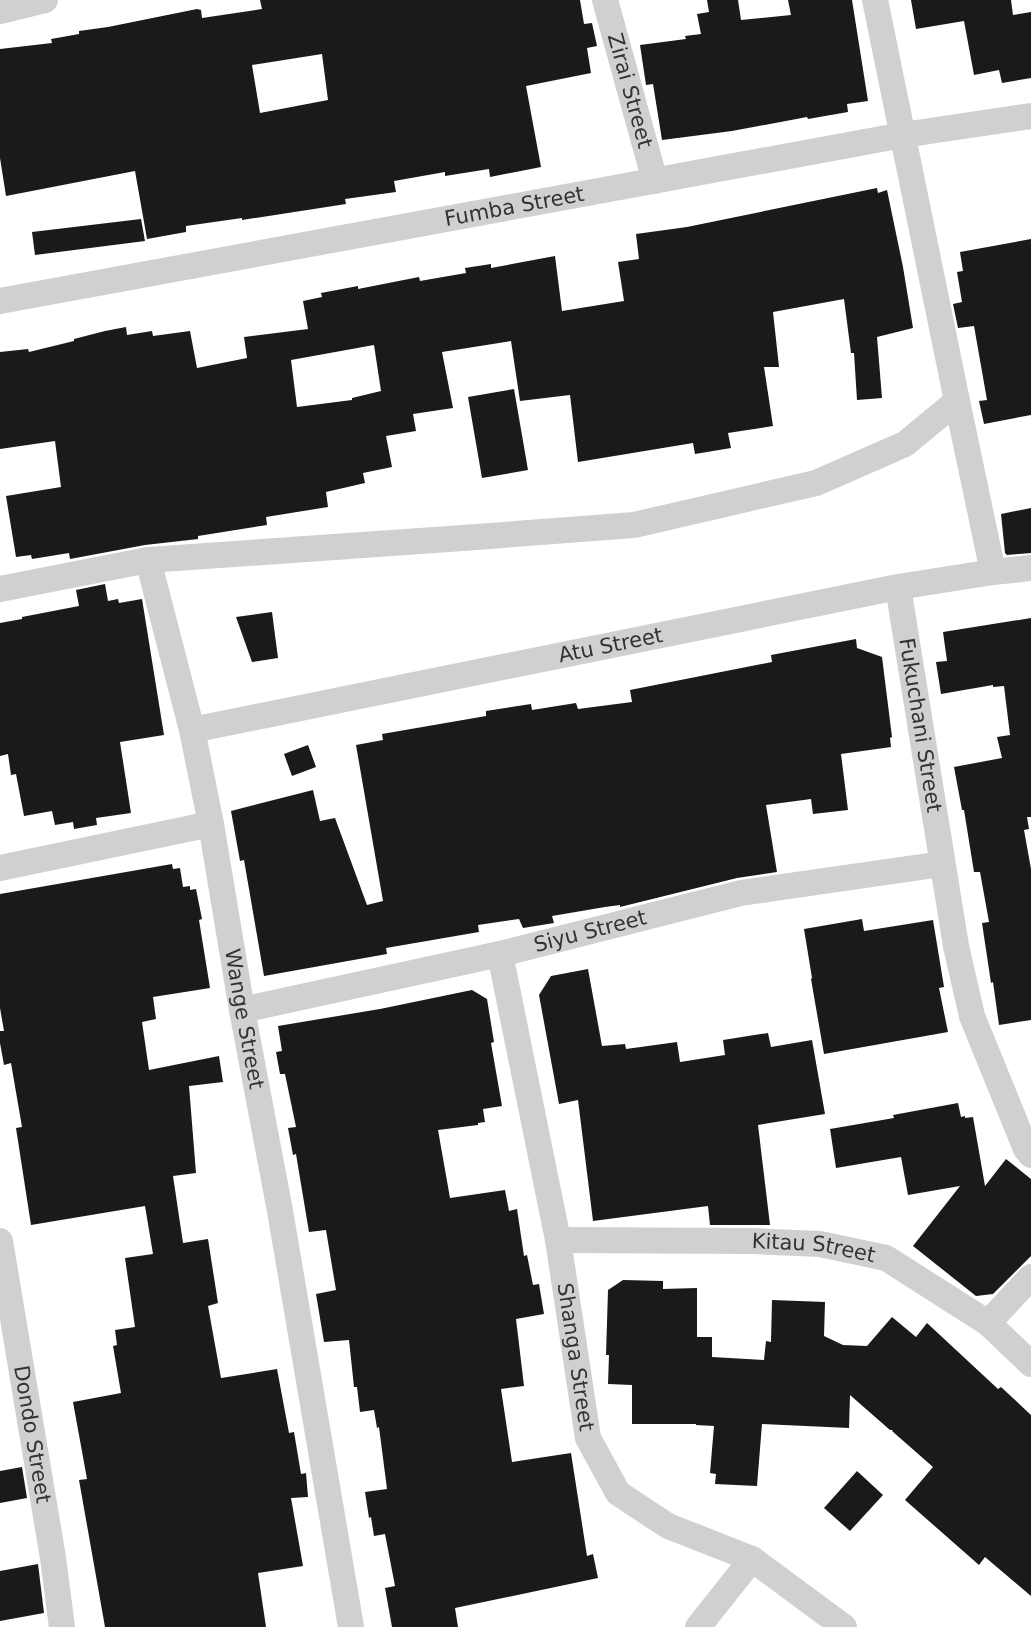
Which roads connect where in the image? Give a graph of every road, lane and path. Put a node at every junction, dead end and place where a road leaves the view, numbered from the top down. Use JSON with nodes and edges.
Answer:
{"nodes":[{"id":1,"x":45,"y":0,"type":"edge"},
{"id":2,"x":605,"y":0,"type":"edge"},
{"id":3,"x":875,"y":0,"type":"edge"},
{"id":4,"x":0,"y":11,"type":"edge"},
{"id":5,"x":1031,"y":116,"type":"edge"},
{"id":6,"x":903,"y":135,"type":"junction"},
{"id":7,"x":655,"y":181,"type":"junction"},
{"id":8,"x":0,"y":301,"type":"edge"},
{"id":9,"x":957,"y":401,"type":"junction"},
{"id":10,"x":148,"y":560,"type":"junction"},
{"id":11,"x":1031,"y":568,"type":"edge"},
{"id":12,"x":993,"y":572,"type":"junction"},
{"id":13,"x":898,"y":587,"type":"junction"},
{"id":14,"x":0,"y":589,"type":"edge"},
{"id":15,"x":192,"y":730,"type":"junction"},
{"id":16,"x":211,"y":824,"type":"junction"},
{"id":17,"x":942,"y":864,"type":"junction"},
{"id":18,"x":0,"y":868,"type":"edge"},
{"id":19,"x":500,"y":954,"type":"junction"},
{"id":20,"x":242,"y":1010,"type":"junction"},
{"id":21,"x":1031,"y":1155,"type":"edge"},
{"id":22,"x":558,"y":1240,"type":"junction"},
{"id":23,"x":0,"y":1241,"type":"edge"},
{"id":24,"x":1031,"y":1277,"type":"edge"},
{"id":25,"x":988,"y":1323,"type":"junction"},
{"id":26,"x":1031,"y":1364,"type":"edge"},
{"id":27,"x":752,"y":1559,"type":"junction"},
{"id":28,"x":62,"y":1627,"type":"edge"},
{"id":29,"x":351,"y":1627,"type":"edge"},
{"id":30,"x":698,"y":1627,"type":"edge"},
{"id":31,"x":844,"y":1627,"type":"edge"}],
"edges":[{"from":1,"to":4,"type":"street"},
{"from":2,"to":7,"type":"street","name":"Zirai Street"},
{"from":3,"to":6,"type":"street"},
{"from":5,"to":6,"type":"street","name":"Fumba Street"},
{"from":6,"to":7,"type":"street","name":"Fumba Street"},
{"from":6,"to":9,"type":"street"},
{"from":7,"to":8,"type":"street","name":"Fumba Street"},
{"from":9,"to":10,"type":"street"},
{"from":9,"to":12,"type":"street"},
{"from":10,"to":14,"type":"street"},
{"from":10,"to":15,"type":"street","name":"Wange Street"},
{"from":11,"to":12,"type":"street","name":"Atu Street"},
{"from":12,"to":13,"type":"street","name":"Atu Street"},
{"from":13,"to":15,"type":"street","name":"Atu Street"},
{"from":13,"to":17,"type":"street","name":"Fukuchani Street"},
{"from":15,"to":16,"type":"street","name":"Wange Street"},
{"from":16,"to":18,"type":"street"},
{"from":16,"to":20,"type":"street","name":"Wange Street"},
{"from":17,"to":19,"type":"street","name":"Siyu Street"},
{"from":17,"to":21,"type":"street","name":"Fukuchani Street"},
{"from":19,"to":20,"type":"street","name":"Siyu Street"},
{"from":19,"to":22,"type":"street","name":"Shanga Street"},
{"from":20,"to":29,"type":"street","name":"Wange Street"},
{"from":22,"to":25,"type":"street","name":"Kitau Street"},
{"from":22,"to":27,"type":"street","name":"Shanga Street"},
{"from":23,"to":28,"type":"street","name":"Dondo Street"},
{"from":24,"to":25,"type":"street"},
{"from":25,"to":26,"type":"street","name":"Kitau Street"},
{"from":27,"to":30,"type":"street"},
{"from":27,"to":31,"type":"street","name":"Shanga Street"}]}
